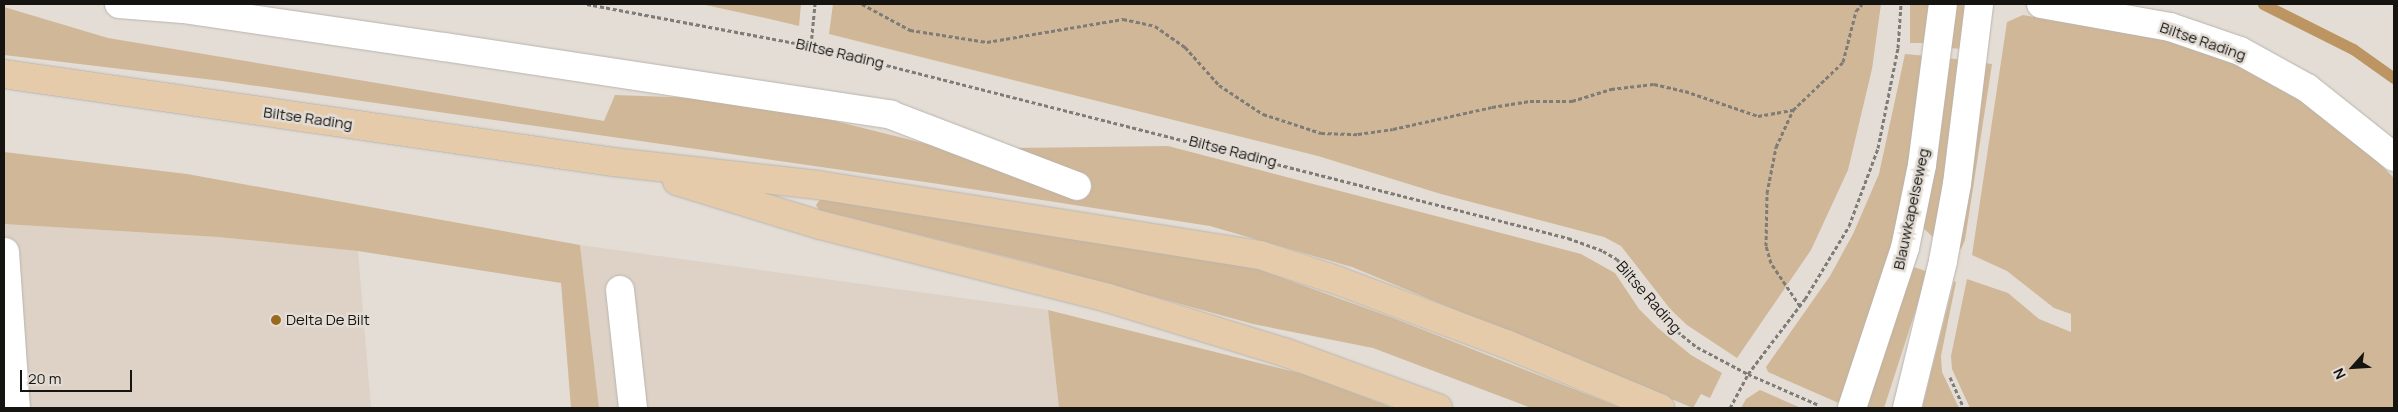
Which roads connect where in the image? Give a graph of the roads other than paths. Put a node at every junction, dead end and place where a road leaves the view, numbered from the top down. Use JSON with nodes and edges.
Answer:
{"nodes":[{"id":1,"x":119,"y":4,"type":"edge"},
{"id":2,"x":1943,"y":4,"type":"edge"},
{"id":3,"x":1979,"y":4,"type":"edge"},
{"id":4,"x":2041,"y":4,"type":"edge"},
{"id":5,"x":4,"y":74,"type":"edge"},
{"id":6,"x":2394,"y":157,"type":"edge"},
{"id":7,"x":613,"y":162,"type":"junction"},
{"id":8,"x":1077,"y":186,"type":"dead end"},
{"id":9,"x":5,"y":252,"type":"edge"},
{"id":10,"x":620,"y":290,"type":"dead end"},
{"id":11,"x":16,"y":408,"type":"edge"},
{"id":12,"x":633,"y":408,"type":"edge"},
{"id":13,"x":1438,"y":408,"type":"edge"},
{"id":14,"x":1660,"y":408,"type":"edge"},
{"id":15,"x":1852,"y":408,"type":"edge"},
{"id":16,"x":1906,"y":408,"type":"edge"}],
"edges":[{"from":1,"to":8,"type":"street"},
{"from":2,"to":15,"type":"street","name":"Blauwkapelseweg"},
{"from":3,"to":16,"type":"street"},
{"from":4,"to":6,"type":"street","name":"Biltse Rading"},
{"from":5,"to":7,"type":"main road","name":"Biltse Rading"},
{"from":7,"to":13,"type":"main road","name":"Biltse Rading"},
{"from":7,"to":14,"type":"main road","name":"Biltse Rading"},
{"from":9,"to":11,"type":"street"},
{"from":10,"to":12,"type":"street"}]}
